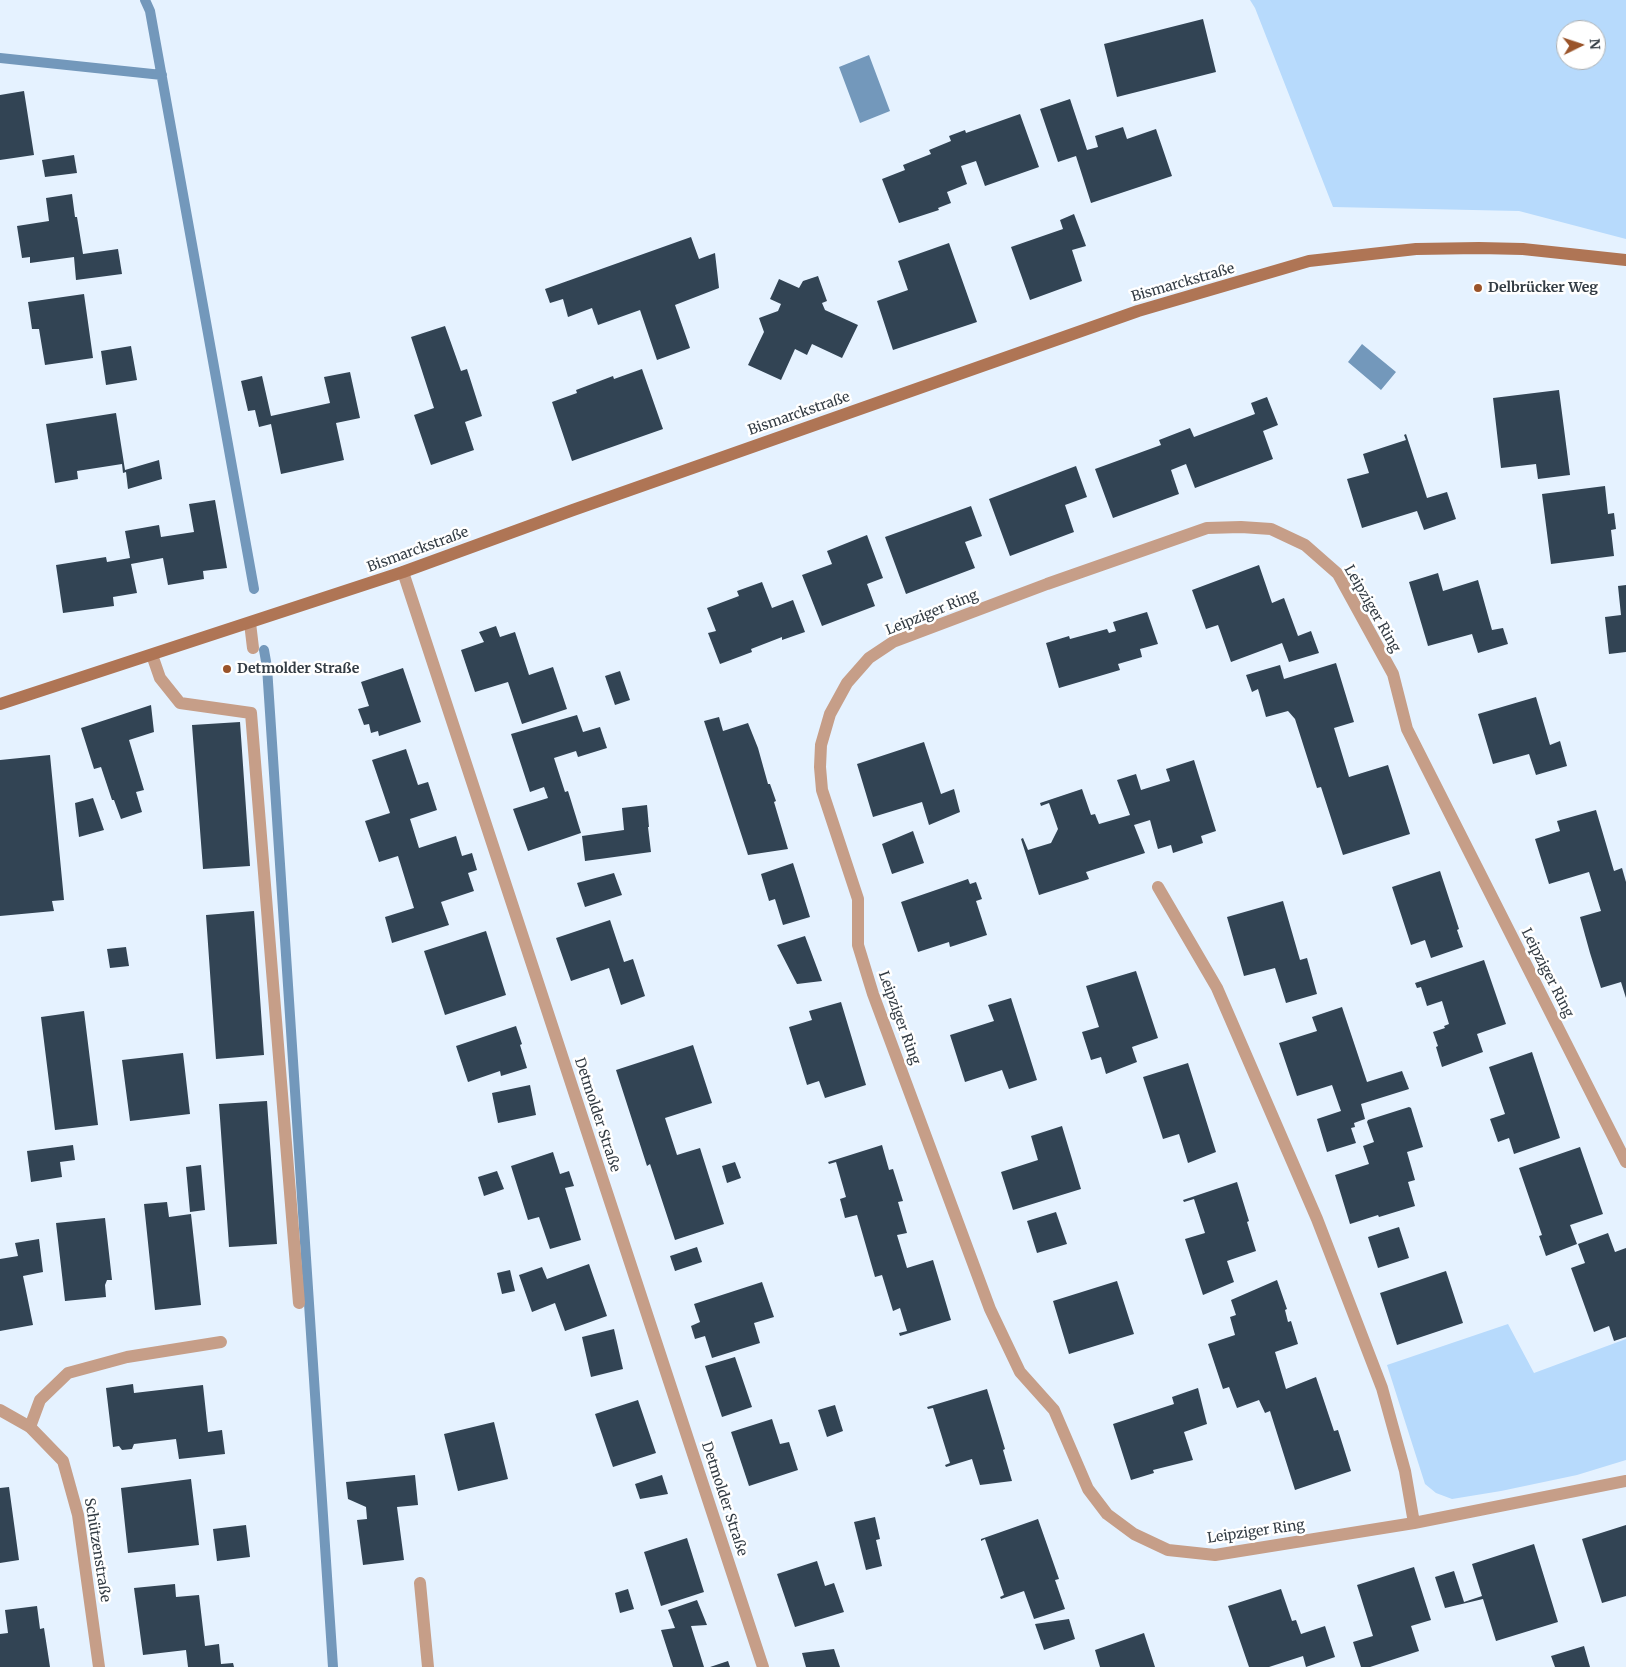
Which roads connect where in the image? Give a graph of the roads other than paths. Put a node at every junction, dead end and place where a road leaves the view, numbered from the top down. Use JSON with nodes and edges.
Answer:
{"nodes":[{"id":1,"x":1626,"y":260,"type":"edge"},
{"id":2,"x":403,"y":572,"type":"junction"},
{"id":3,"x":250,"y":623,"type":"junction"},
{"id":4,"x":253,"y":648,"type":"dead end"},
{"id":5,"x":152,"y":655,"type":"junction"},
{"id":6,"x":0,"y":704,"type":"edge"},
{"id":7,"x":1158,"y":887,"type":"dead end"},
{"id":8,"x":1626,"y":1162,"type":"edge"},
{"id":9,"x":299,"y":1303,"type":"dead end"},
{"id":10,"x":221,"y":1342,"type":"dead end"},
{"id":11,"x":0,"y":1410,"type":"edge"},
{"id":12,"x":30,"y":1427,"type":"junction"},
{"id":13,"x":1626,"y":1481,"type":"edge"},
{"id":14,"x":1414,"y":1523,"type":"junction"},
{"id":15,"x":420,"y":1583,"type":"dead end"},
{"id":16,"x":99,"y":1667,"type":"edge"},
{"id":17,"x":428,"y":1667,"type":"edge"},
{"id":18,"x":763,"y":1667,"type":"edge"}],
"edges":[{"from":1,"to":2,"type":"main road","name":"Bismarckstraße"},
{"from":2,"to":3,"type":"main road","name":"Bismarckstraße"},
{"from":2,"to":18,"type":"street","name":"Detmolder Straße"},
{"from":3,"to":4,"type":"street"},
{"from":3,"to":5,"type":"main road","name":"Bismarckstraße"},
{"from":5,"to":6,"type":"main road","name":"Bismarckstraße"},
{"from":5,"to":9,"type":"street"},
{"from":7,"to":14,"type":"street"},
{"from":8,"to":14,"type":"street","name":"Leipziger Ring"},
{"from":10,"to":12,"type":"street"},
{"from":11,"to":12,"type":"street","name":"Schützenstraße"},
{"from":12,"to":16,"type":"street","name":"Schützenstraße"},
{"from":13,"to":14,"type":"street","name":"Leipziger Ring"},
{"from":15,"to":17,"type":"street"}]}
